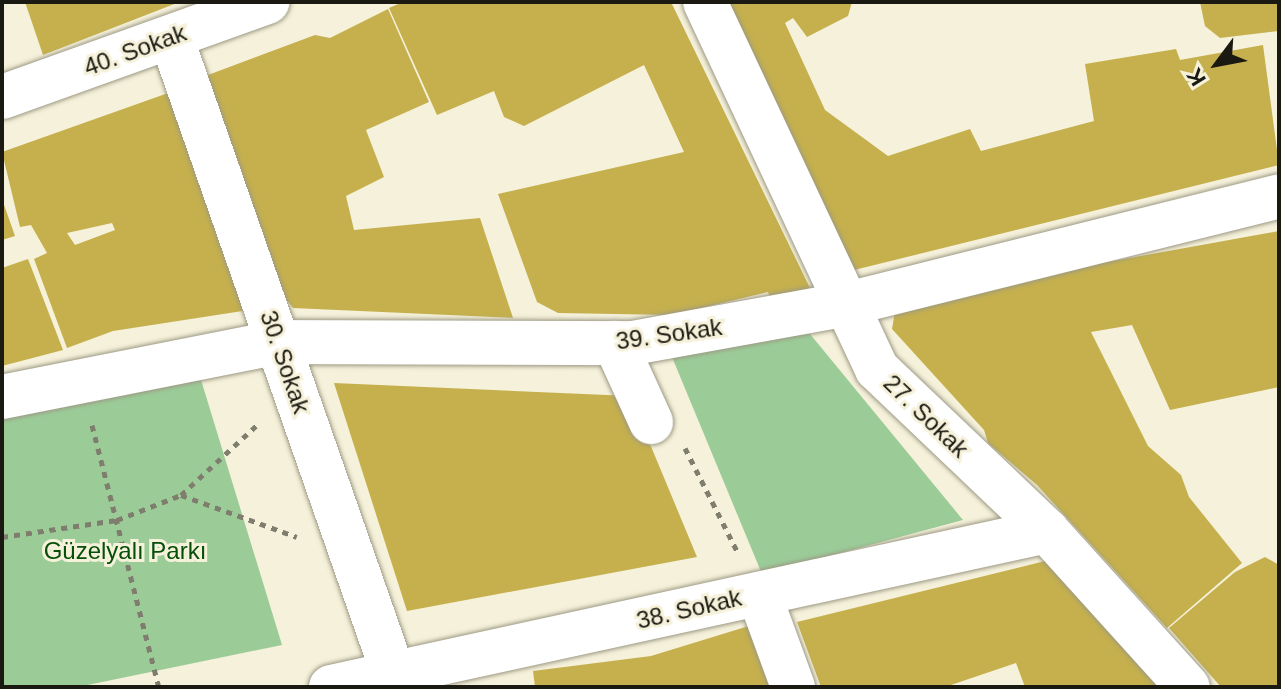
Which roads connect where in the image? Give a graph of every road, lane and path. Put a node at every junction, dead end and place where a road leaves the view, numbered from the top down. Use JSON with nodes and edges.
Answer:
{"nodes":[{"id":1,"x":268,"y":2,"type":"edge"},
{"id":2,"x":705,"y":2,"type":"edge"},
{"id":3,"x":171,"y":37,"type":"junction"},
{"id":4,"x":2,"y":97,"type":"edge"},
{"id":5,"x":1279,"y":196,"type":"edge"},
{"id":6,"x":843,"y":305,"type":"junction"},
{"id":7,"x":279,"y":342,"type":"junction"},
{"id":8,"x":615,"y":343,"type":"junction"},
{"id":9,"x":81,"y":381,"type":"junction"},
{"id":10,"x":294,"y":389,"type":"junction"},
{"id":11,"x":2,"y":397,"type":"edge"},
{"id":12,"x":667,"y":432,"type":"joint"},
{"id":13,"x":181,"y":495,"type":"junction"},
{"id":14,"x":117,"y":520,"type":"junction"},
{"id":15,"x":1047,"y":531,"type":"junction"},
{"id":16,"x":2,"y":537,"type":"edge"},
{"id":17,"x":353,"y":557,"type":"junction"},
{"id":18,"x":759,"y":594,"type":"junction"},
{"id":19,"x":396,"y":681,"type":"edge"},
{"id":20,"x":159,"y":687,"type":"edge"},
{"id":21,"x":331,"y":687,"type":"edge"},
{"id":22,"x":793,"y":687,"type":"edge"},
{"id":23,"x":1188,"y":687,"type":"edge"}],
"edges":[{"from":1,"to":3,"type":"street","name":"40. Sokak"},
{"from":2,"to":6,"type":"street","name":"27. Sokak"},
{"from":3,"to":4,"type":"street","name":"40. Sokak"},
{"from":3,"to":7,"type":"street","name":"30. Sokak"},
{"from":5,"to":6,"type":"street","name":"39. Sokak"},
{"from":6,"to":8,"type":"street","name":"39. Sokak"},
{"from":6,"to":15,"type":"street","name":"27. Sokak"},
{"from":7,"to":8,"type":"street","name":"39. Sokak"},
{"from":7,"to":9,"type":"street","name":"39. Sokak"},
{"from":7,"to":10,"type":"street","name":"30. Sokak"},
{"from":8,"to":12,"type":"street"},
{"from":9,"to":11,"type":"street","name":"39. Sokak"},
{"from":9,"to":14,"type":"path"},
{"from":10,"to":13,"type":"path"},
{"from":10,"to":17,"type":"street","name":"30. Sokak"},
{"from":12,"to":18,"type":"path"},
{"from":13,"to":14,"type":"path"},
{"from":13,"to":17,"type":"path"},
{"from":14,"to":16,"type":"path"},
{"from":14,"to":20,"type":"path"},
{"from":15,"to":18,"type":"street","name":"38. Sokak"},
{"from":15,"to":23,"type":"street","name":"27. Sokak"},
{"from":17,"to":19,"type":"street","name":"30. Sokak"},
{"from":18,"to":19,"type":"street","name":"38. Sokak"},
{"from":18,"to":22,"type":"street"},
{"from":19,"to":21,"type":"street","name":"38. Sokak"}]}
